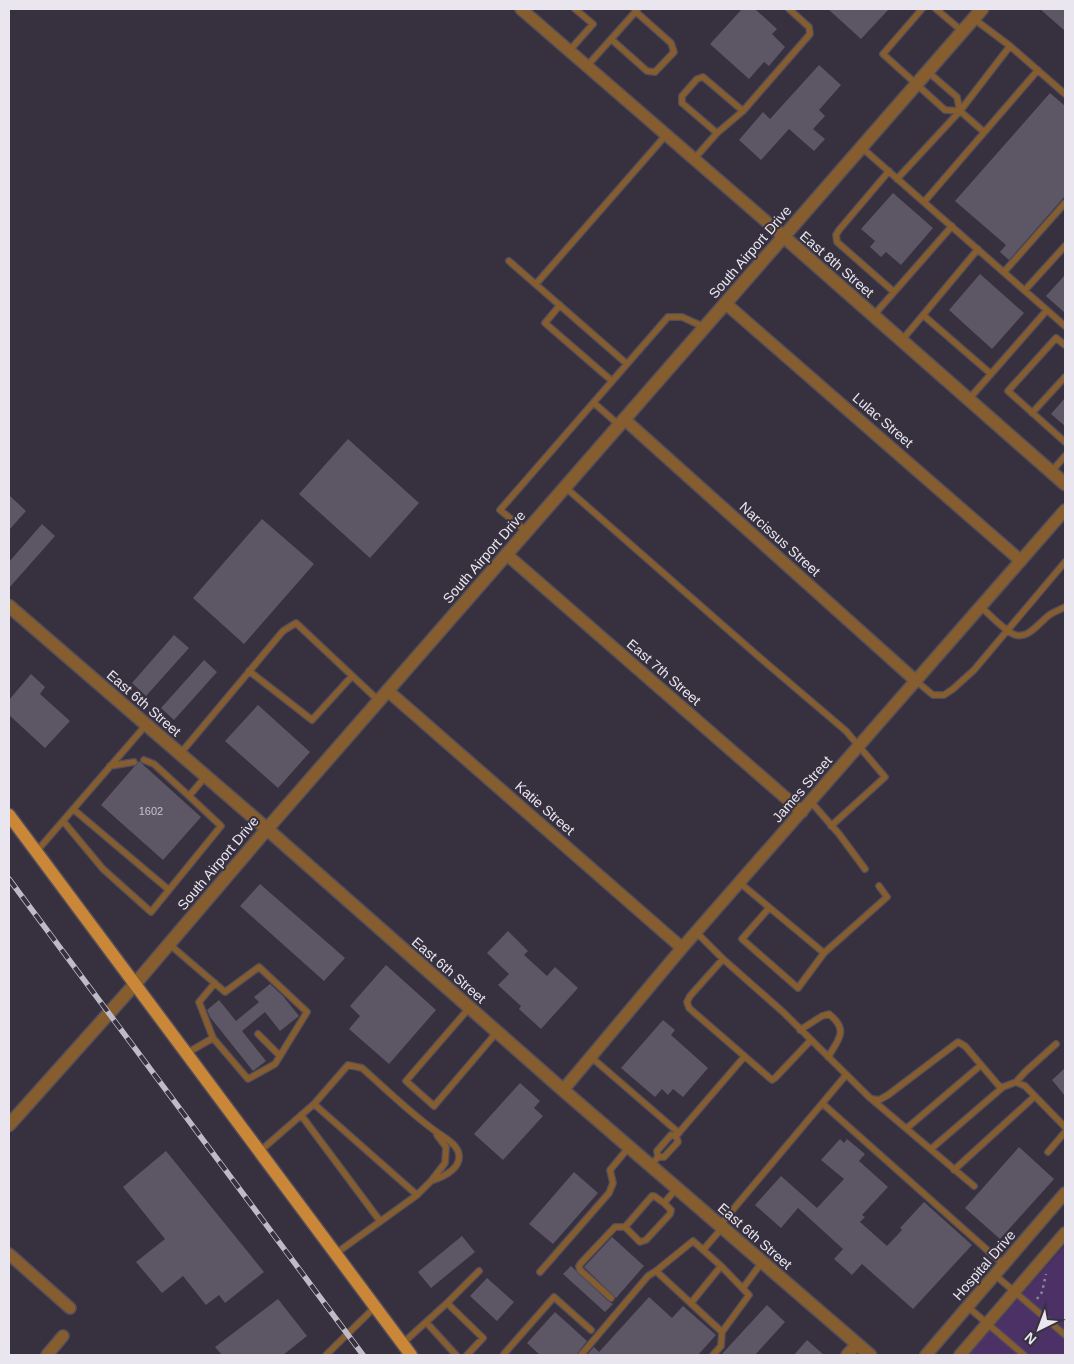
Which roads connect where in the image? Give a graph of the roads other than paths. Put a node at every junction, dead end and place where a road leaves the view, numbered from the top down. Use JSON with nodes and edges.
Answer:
{"nodes":[{"id":1,"x":521,"y":9,"type":"edge"},
{"id":2,"x":576,"y":9,"type":"edge"},
{"id":3,"x":789,"y":9,"type":"edge"},
{"id":4,"x":922,"y":9,"type":"edge"},
{"id":5,"x":936,"y":9,"type":"edge"},
{"id":6,"x":982,"y":9,"type":"edge"},
{"id":7,"x":636,"y":10,"type":"edge"},
{"id":8,"x":973,"y":19,"type":"junction"},
{"id":9,"x":962,"y":31,"type":"junction"},
{"id":10,"x":611,"y":39,"type":"junction"},
{"id":11,"x":1010,"y":46,"type":"junction"},
{"id":12,"x":569,"y":51,"type":"junction"},
{"id":13,"x":587,"y":66,"type":"junction"},
{"id":14,"x":1038,"y":70,"type":"junction"},
{"id":15,"x":927,"y":71,"type":"junction"},
{"id":16,"x":916,"y":85,"type":"junction"},
{"id":17,"x":1065,"y":94,"type":"edge"},
{"id":18,"x":743,"y":111,"type":"junction"},
{"id":19,"x":960,"y":111,"type":"junction"},
{"id":20,"x":984,"y":132,"type":"junction"},
{"id":21,"x":717,"y":133,"type":"junction"},
{"id":22,"x":666,"y":135,"type":"junction"},
{"id":23,"x":861,"y":147,"type":"junction"},
{"id":24,"x":694,"y":160,"type":"junction"},
{"id":25,"x":889,"y":171,"type":"junction"},
{"id":26,"x":897,"y":179,"type":"junction"},
{"id":27,"x":924,"y":202,"type":"junction"},
{"id":28,"x":1065,"y":203,"type":"edge"},
{"id":29,"x":952,"y":226,"type":"junction"},
{"id":30,"x":783,"y":236,"type":"junction"},
{"id":31,"x":1065,"y":246,"type":"edge"},
{"id":32,"x":978,"y":249,"type":"junction"},
{"id":33,"x":509,"y":261,"type":"dead end"},
{"id":34,"x":1004,"y":272,"type":"junction"},
{"id":35,"x":536,"y":284,"type":"junction"},
{"id":36,"x":1025,"y":290,"type":"junction"},
{"id":37,"x":894,"y":292,"type":"junction"},
{"id":38,"x":725,"y":303,"type":"junction"},
{"id":39,"x":560,"y":305,"type":"junction"},
{"id":40,"x":1047,"y":310,"type":"junction"},
{"id":41,"x":923,"y":315,"type":"junction"},
{"id":42,"x":873,"y":316,"type":"junction"},
{"id":43,"x":1065,"y":326,"type":"edge"},
{"id":44,"x":704,"y":327,"type":"junction"},
{"id":45,"x":902,"y":340,"type":"junction"},
{"id":46,"x":1065,"y":345,"type":"edge"},
{"id":47,"x":628,"y":364,"type":"junction"},
{"id":48,"x":991,"y":374,"type":"junction"},
{"id":49,"x":1065,"y":376,"type":"edge"},
{"id":50,"x":612,"y":382,"type":"junction"},
{"id":51,"x":969,"y":400,"type":"junction"},
{"id":52,"x":594,"y":402,"type":"junction"},
{"id":53,"x":1032,"y":413,"type":"junction"},
{"id":54,"x":622,"y":422,"type":"junction"},
{"id":55,"x":1065,"y":442,"type":"edge"},
{"id":56,"x":1065,"y":456,"type":"edge"},
{"id":57,"x":1052,"y":472,"type":"junction"},
{"id":58,"x":1065,"y":484,"type":"edge"},
{"id":59,"x":565,"y":487,"type":"junction"},
{"id":60,"x":1065,"y":510,"type":"edge"},
{"id":61,"x":526,"y":531,"type":"junction"},
{"id":62,"x":506,"y":554,"type":"junction"},
{"id":63,"x":1021,"y":561,"type":"junction"},
{"id":64,"x":1065,"y":562,"type":"edge"},
{"id":65,"x":9,"y":606,"type":"edge"},
{"id":66,"x":981,"y":607,"type":"junction"},
{"id":67,"x":1065,"y":607,"type":"edge"},
{"id":68,"x":1008,"y":630,"type":"junction"},
{"id":69,"x":249,"y":670,"type":"junction"},
{"id":70,"x":352,"y":676,"type":"junction"},
{"id":71,"x":916,"y":680,"type":"junction"},
{"id":72,"x":388,"y":691,"type":"junction"},
{"id":73,"x":379,"y":701,"type":"junction"},
{"id":74,"x":146,"y":724,"type":"junction"},
{"id":75,"x":859,"y":747,"type":"junction"},
{"id":76,"x":180,"y":754,"type":"junction"},
{"id":77,"x":144,"y":760,"type":"dead end"},
{"id":78,"x":134,"y":762,"type":"dead end"},
{"id":79,"x":110,"y":766,"type":"junction"},
{"id":80,"x":206,"y":776,"type":"junction"},
{"id":81,"x":190,"y":796,"type":"junction"},
{"id":82,"x":811,"y":802,"type":"junction"},
{"id":83,"x":73,"y":809,"type":"junction"},
{"id":84,"x":802,"y":812,"type":"junction"},
{"id":85,"x":9,"y":815,"type":"edge"},
{"id":86,"x":63,"y":821,"type":"junction"},
{"id":87,"x":831,"y":826,"type":"junction"},
{"id":88,"x":267,"y":829,"type":"junction"},
{"id":89,"x":36,"y":852,"type":"junction"},
{"id":90,"x":865,"y":869,"type":"dead end"},
{"id":91,"x":740,"y":883,"type":"junction"},
{"id":92,"x":879,"y":886,"type":"dead end"},
{"id":93,"x":169,"y":890,"type":"junction"},
{"id":94,"x":770,"y":908,"type":"junction"},
{"id":95,"x":696,"y":932,"type":"junction"},
{"id":96,"x":169,"y":944,"type":"junction"},
{"id":97,"x":682,"y":948,"type":"junction"},
{"id":98,"x":824,"y":953,"type":"junction"},
{"id":99,"x":723,"y":959,"type":"junction"},
{"id":100,"x":215,"y":983,"type":"junction"},
{"id":101,"x":135,"y":984,"type":"junction"},
{"id":102,"x":470,"y":1007,"type":"junction"},
{"id":103,"x":800,"y":1030,"type":"junction"},
{"id":104,"x":498,"y":1032,"type":"junction"},
{"id":105,"x":258,"y":1034,"type":"dead end"},
{"id":106,"x":213,"y":1038,"type":"junction"},
{"id":107,"x":811,"y":1040,"type":"junction"},
{"id":108,"x":1056,"y":1044,"type":"dead end"},
{"id":109,"x":187,"y":1054,"type":"junction"},
{"id":110,"x":280,"y":1056,"type":"junction"},
{"id":111,"x":591,"y":1057,"type":"junction"},
{"id":112,"x":744,"y":1057,"type":"junction"},
{"id":113,"x":828,"y":1057,"type":"junction"},
{"id":114,"x":981,"y":1065,"type":"junction"},
{"id":115,"x":846,"y":1075,"type":"junction"},
{"id":116,"x":1016,"y":1082,"type":"junction"},
{"id":117,"x":1003,"y":1087,"type":"junction"},
{"id":118,"x":563,"y":1090,"type":"junction"},
{"id":119,"x":1035,"y":1096,"type":"junction"},
{"id":120,"x":873,"y":1099,"type":"junction"},
{"id":121,"x":314,"y":1104,"type":"junction"},
{"id":122,"x":822,"y":1104,"type":"junction"},
{"id":123,"x":301,"y":1115,"type":"junction"},
{"id":124,"x":9,"y":1125,"type":"edge"},
{"id":125,"x":1065,"y":1127,"type":"edge"},
{"id":126,"x":906,"y":1128,"type":"junction"},
{"id":127,"x":433,"y":1129,"type":"junction"},
{"id":128,"x":1065,"y":1132,"type":"edge"},
{"id":129,"x":677,"y":1134,"type":"junction"},
{"id":130,"x":629,"y":1147,"type":"junction"},
{"id":131,"x":931,"y":1149,"type":"junction"},
{"id":132,"x":259,"y":1151,"type":"junction"},
{"id":133,"x":1048,"y":1152,"type":"dead end"},
{"id":134,"x":654,"y":1161,"type":"junction"},
{"id":135,"x":954,"y":1170,"type":"junction"},
{"id":136,"x":431,"y":1181,"type":"junction"},
{"id":137,"x":974,"y":1186,"type":"dead end"},
{"id":138,"x":677,"y":1188,"type":"junction"},
{"id":139,"x":1065,"y":1193,"type":"edge"},
{"id":140,"x":417,"y":1195,"type":"junction"},
{"id":141,"x":664,"y":1203,"type":"junction"},
{"id":142,"x":380,"y":1221,"type":"junction"},
{"id":143,"x":721,"y":1226,"type":"junction"},
{"id":144,"x":626,"y":1227,"type":"junction"},
{"id":145,"x":1065,"y":1234,"type":"edge"},
{"id":146,"x":703,"y":1250,"type":"junction"},
{"id":147,"x":9,"y":1254,"type":"edge"},
{"id":148,"x":336,"y":1254,"type":"junction"},
{"id":149,"x":762,"y":1262,"type":"junction"},
{"id":150,"x":1004,"y":1265,"type":"junction"},
{"id":151,"x":721,"y":1266,"type":"junction"},
{"id":152,"x":479,"y":1271,"type":"dead end"},
{"id":153,"x":656,"y":1271,"type":"junction"},
{"id":154,"x":540,"y":1272,"type":"dead end"},
{"id":155,"x":995,"y":1275,"type":"junction"},
{"id":156,"x":743,"y":1288,"type":"junction"},
{"id":157,"x":1014,"y":1292,"type":"junction"},
{"id":158,"x":611,"y":1298,"type":"dead end"},
{"id":159,"x":447,"y":1303,"type":"junction"},
{"id":160,"x":691,"y":1303,"type":"junction"},
{"id":161,"x":968,"y":1307,"type":"junction"},
{"id":162,"x":70,"y":1308,"type":"dead end"},
{"id":163,"x":375,"y":1308,"type":"junction"},
{"id":164,"x":426,"y":1322,"type":"junction"},
{"id":165,"x":987,"y":1324,"type":"junction"},
{"id":166,"x":591,"y":1330,"type":"dead end"},
{"id":167,"x":722,"y":1332,"type":"junction"},
{"id":168,"x":1065,"y":1335,"type":"edge"},
{"id":169,"x":63,"y":1336,"type":"dead end"},
{"id":170,"x":402,"y":1344,"type":"junction"},
{"id":171,"x":857,"y":1344,"type":"junction"},
{"id":172,"x":47,"y":1355,"type":"edge"},
{"id":173,"x":326,"y":1355,"type":"edge"},
{"id":174,"x":411,"y":1355,"type":"edge"},
{"id":175,"x":456,"y":1355,"type":"edge"},
{"id":176,"x":467,"y":1355,"type":"edge"},
{"id":177,"x":504,"y":1355,"type":"edge"},
{"id":178,"x":581,"y":1355,"type":"edge"},
{"id":179,"x":713,"y":1355,"type":"edge"},
{"id":180,"x":846,"y":1355,"type":"edge"},
{"id":181,"x":870,"y":1355,"type":"edge"},
{"id":182,"x":926,"y":1355,"type":"edge"},
{"id":183,"x":960,"y":1355,"type":"edge"},
{"id":184,"x":1024,"y":1355,"type":"edge"}],
"edges":[{"from":1,"to":12,"type":"street","name":"East 8th Street"},
{"from":2,"to":12,"type":"lane"},
{"from":3,"to":18,"type":"lane"},
{"from":4,"to":16,"type":"lane"},
{"from":5,"to":9,"type":"lane"},
{"from":6,"to":8,"type":"street","name":"South Airport Drive"},
{"from":7,"to":10,"type":"lane"},
{"from":7,"to":10,"type":"lane"},
{"from":8,"to":9,"type":"street","name":"South Airport Drive"},
{"from":8,"to":11,"type":"lane"},
{"from":9,"to":15,"type":"street","name":"South Airport Drive"},
{"from":10,"to":13,"type":"lane"},
{"from":11,"to":14,"type":"lane"},
{"from":11,"to":19,"type":"lane"},
{"from":12,"to":13,"type":"street","name":"East 8th Street"},
{"from":13,"to":22,"type":"street","name":"East 8th Street"},
{"from":14,"to":17,"type":"lane"},
{"from":14,"to":20,"type":"lane"},
{"from":15,"to":16,"type":"street","name":"South Airport Drive"},
{"from":15,"to":19,"type":"lane"},
{"from":16,"to":19,"type":"lane"},
{"from":16,"to":23,"type":"street","name":"South Airport Drive"},
{"from":18,"to":21,"type":"lane"},
{"from":18,"to":21,"type":"lane"},
{"from":19,"to":20,"type":"lane"},
{"from":19,"to":26,"type":"lane"},
{"from":20,"to":27,"type":"lane"},
{"from":21,"to":24,"type":"lane"},
{"from":22,"to":24,"type":"street","name":"East 8th Street"},
{"from":22,"to":35,"type":"lane"},
{"from":23,"to":25,"type":"lane"},
{"from":23,"to":30,"type":"street","name":"South Airport Drive"},
{"from":24,"to":30,"type":"street","name":"East 8th Street"},
{"from":25,"to":26,"type":"lane"},
{"from":25,"to":37,"type":"lane"},
{"from":26,"to":27,"type":"lane"},
{"from":27,"to":29,"type":"lane"},
{"from":28,"to":34,"type":"lane"},
{"from":29,"to":32,"type":"lane"},
{"from":29,"to":37,"type":"lane"},
{"from":30,"to":38,"type":"street","name":"South Airport Drive"},
{"from":30,"to":42,"type":"street","name":"East 8th Street"},
{"from":31,"to":36,"type":"lane"},
{"from":32,"to":34,"type":"lane"},
{"from":32,"to":41,"type":"lane"},
{"from":33,"to":35,"type":"lane"},
{"from":34,"to":36,"type":"lane"},
{"from":35,"to":39,"type":"lane"},
{"from":36,"to":40,"type":"lane"},
{"from":37,"to":42,"type":"lane"},
{"from":38,"to":44,"type":"street","name":"South Airport Drive"},
{"from":38,"to":63,"type":"street","name":"Lulac Street"},
{"from":39,"to":47,"type":"lane"},
{"from":39,"to":50,"type":"lane"},
{"from":40,"to":43,"type":"lane"},
{"from":40,"to":48,"type":"lane"},
{"from":41,"to":45,"type":"lane"},
{"from":41,"to":48,"type":"lane"},
{"from":42,"to":45,"type":"street","name":"East 8th Street"},
{"from":44,"to":47,"type":"lane"},
{"from":44,"to":54,"type":"street","name":"South Airport Drive"},
{"from":45,"to":51,"type":"street","name":"East 8th Street"},
{"from":46,"to":53,"type":"lane"},
{"from":47,"to":50,"type":"lane"},
{"from":48,"to":51,"type":"lane"},
{"from":49,"to":53,"type":"lane"},
{"from":50,"to":52,"type":"lane"},
{"from":51,"to":57,"type":"street","name":"East 8th Street"},
{"from":52,"to":54,"type":"lane"},
{"from":52,"to":61,"type":"lane"},
{"from":53,"to":55,"type":"lane"},
{"from":54,"to":59,"type":"street","name":"South Airport Drive"},
{"from":54,"to":71,"type":"street","name":"Narcissus Street"},
{"from":56,"to":57,"type":"lane"},
{"from":57,"to":58,"type":"street","name":"East 8th Street"},
{"from":59,"to":61,"type":"street","name":"South Airport Drive"},
{"from":59,"to":75,"type":"lane"},
{"from":60,"to":63,"type":"street","name":"James Street"},
{"from":61,"to":62,"type":"street","name":"South Airport Drive"},
{"from":62,"to":72,"type":"street","name":"South Airport Drive"},
{"from":62,"to":84,"type":"street","name":"East 7th Street"},
{"from":63,"to":66,"type":"street","name":"James Street"},
{"from":64,"to":68,"type":"lane"},
{"from":65,"to":74,"type":"street","name":"East 6th Street"},
{"from":66,"to":68,"type":"lane"},
{"from":66,"to":71,"type":"street","name":"James Street"},
{"from":67,"to":68,"type":"lane"},
{"from":68,"to":71,"type":"lane"},
{"from":69,"to":70,"type":"lane"},
{"from":69,"to":70,"type":"lane"},
{"from":69,"to":76,"type":"lane"},
{"from":70,"to":73,"type":"lane"},
{"from":71,"to":75,"type":"street","name":"James Street"},
{"from":72,"to":73,"type":"street","name":"South Airport Drive"},
{"from":72,"to":97,"type":"street","name":"Katie Street"},
{"from":73,"to":88,"type":"street","name":"South Airport Drive"},
{"from":74,"to":76,"type":"street","name":"East 6th Street"},
{"from":74,"to":79,"type":"lane"},
{"from":75,"to":82,"type":"street","name":"James Street"},
{"from":75,"to":87,"type":"lane"},
{"from":76,"to":80,"type":"street","name":"East 6th Street"},
{"from":77,"to":81,"type":"lane"},
{"from":78,"to":79,"type":"lane"},
{"from":79,"to":83,"type":"lane"},
{"from":80,"to":81,"type":"lane"},
{"from":80,"to":88,"type":"street","name":"East 6th Street"},
{"from":81,"to":93,"type":"lane"},
{"from":82,"to":84,"type":"street","name":"James Street"},
{"from":82,"to":87,"type":"lane"},
{"from":83,"to":86,"type":"lane"},
{"from":83,"to":93,"type":"lane"},
{"from":84,"to":91,"type":"street","name":"James Street"},
{"from":85,"to":89,"type":"main road"},
{"from":86,"to":89,"type":"lane"},
{"from":86,"to":93,"type":"lane"},
{"from":87,"to":90,"type":"lane"},
{"from":88,"to":96,"type":"street","name":"South Airport Drive"},
{"from":88,"to":102,"type":"street","name":"East 6th Street"},
{"from":89,"to":101,"type":"main road"},
{"from":91,"to":94,"type":"lane"},
{"from":91,"to":95,"type":"street","name":"James Street"},
{"from":92,"to":98,"type":"lane"},
{"from":94,"to":98,"type":"lane"},
{"from":94,"to":98,"type":"lane"},
{"from":95,"to":97,"type":"street","name":"James Street"},
{"from":95,"to":99,"type":"lane"},
{"from":96,"to":100,"type":"lane"},
{"from":96,"to":101,"type":"street","name":"South Airport Drive"},
{"from":97,"to":111,"type":"street","name":"James Street"},
{"from":99,"to":103,"type":"lane"},
{"from":99,"to":112,"type":"lane"},
{"from":100,"to":106,"type":"lane"},
{"from":100,"to":110,"type":"lane"},
{"from":101,"to":109,"type":"main road"},
{"from":101,"to":124,"type":"street","name":"South Airport Drive"},
{"from":102,"to":104,"type":"street","name":"East 6th Street"},
{"from":102,"to":104,"type":"lane"},
{"from":103,"to":107,"type":"lane"},
{"from":103,"to":113,"type":"lane"},
{"from":104,"to":118,"type":"street","name":"East 6th Street"},
{"from":105,"to":110,"type":"lane"},
{"from":106,"to":109,"type":"lane"},
{"from":106,"to":110,"type":"lane"},
{"from":107,"to":112,"type":"lane"},
{"from":107,"to":113,"type":"lane"},
{"from":108,"to":116,"type":"lane"},
{"from":109,"to":132,"type":"main road"},
{"from":111,"to":118,"type":"street","name":"James Street"},
{"from":111,"to":129,"type":"lane"},
{"from":112,"to":129,"type":"lane"},
{"from":113,"to":115,"type":"lane"},
{"from":114,"to":117,"type":"lane"},
{"from":114,"to":120,"type":"lane"},
{"from":114,"to":126,"type":"lane"},
{"from":115,"to":120,"type":"lane"},
{"from":115,"to":122,"type":"lane"},
{"from":116,"to":117,"type":"lane"},
{"from":116,"to":119,"type":"lane"},
{"from":117,"to":131,"type":"lane"},
{"from":118,"to":130,"type":"street","name":"East 6th Street"},
{"from":119,"to":125,"type":"lane"},
{"from":119,"to":135,"type":"lane"},
{"from":120,"to":126,"type":"lane"},
{"from":121,"to":123,"type":"lane"},
{"from":121,"to":127,"type":"lane"},
{"from":121,"to":140,"type":"lane"},
{"from":122,"to":143,"type":"lane"},
{"from":122,"to":150,"type":"lane"},
{"from":123,"to":132,"type":"lane"},
{"from":123,"to":142,"type":"lane"},
{"from":126,"to":131,"type":"lane"},
{"from":127,"to":136,"type":"lane"},
{"from":127,"to":136,"type":"lane"},
{"from":128,"to":133,"type":"lane"},
{"from":129,"to":134,"type":"lane"},
{"from":129,"to":134,"type":"lane"},
{"from":130,"to":134,"type":"street","name":"East 6th Street"},
{"from":130,"to":154,"type":"lane"},
{"from":131,"to":135,"type":"lane"},
{"from":132,"to":148,"type":"main road"},
{"from":134,"to":138,"type":"street","name":"East 6th Street"},
{"from":135,"to":137,"type":"lane"},
{"from":136,"to":140,"type":"lane"},
{"from":138,"to":141,"type":"lane"},
{"from":138,"to":143,"type":"street","name":"East 6th Street"},
{"from":139,"to":150,"type":"street","name":"Hospital Drive"},
{"from":140,"to":142,"type":"lane"},
{"from":141,"to":144,"type":"lane"},
{"from":141,"to":144,"type":"lane"},
{"from":142,"to":148,"type":"lane"},
{"from":143,"to":146,"type":"lane"},
{"from":143,"to":149,"type":"street","name":"East 6th Street"},
{"from":144,"to":158,"type":"lane"},
{"from":145,"to":157,"type":"street"},
{"from":146,"to":151,"type":"lane"},
{"from":146,"to":153,"type":"lane"},
{"from":147,"to":162,"type":"street"},
{"from":148,"to":163,"type":"main road"},
{"from":149,"to":156,"type":"lane"},
{"from":149,"to":171,"type":"street","name":"East 6th Street"},
{"from":150,"to":155,"type":"street","name":"Hospital Drive"},
{"from":151,"to":156,"type":"lane"},
{"from":151,"to":160,"type":"lane"},
{"from":152,"to":159,"type":"lane"},
{"from":153,"to":160,"type":"lane"},
{"from":153,"to":178,"type":"lane"},
{"from":155,"to":157,"type":"lane"},
{"from":155,"to":161,"type":"street","name":"Hospital Drive"},
{"from":156,"to":167,"type":"lane"},
{"from":157,"to":165,"type":"street"},
{"from":157,"to":168,"type":"lane"},
{"from":159,"to":164,"type":"lane"},
{"from":159,"to":176,"type":"lane"},
{"from":160,"to":167,"type":"lane"},
{"from":161,"to":165,"type":"lane"},
{"from":161,"to":182,"type":"street","name":"Hospital Drive"},
{"from":163,"to":170,"type":"main road"},
{"from":163,"to":173,"type":"lane"},
{"from":164,"to":170,"type":"lane"},
{"from":164,"to":175,"type":"lane"},
{"from":165,"to":183,"type":"street"},
{"from":165,"to":184,"type":"lane"},
{"from":166,"to":177,"type":"lane"},
{"from":167,"to":179,"type":"lane"},
{"from":169,"to":172,"type":"street"},
{"from":170,"to":174,"type":"main road"},
{"from":171,"to":180,"type":"street"},
{"from":171,"to":181,"type":"street","name":"East 6th Street"}]}
